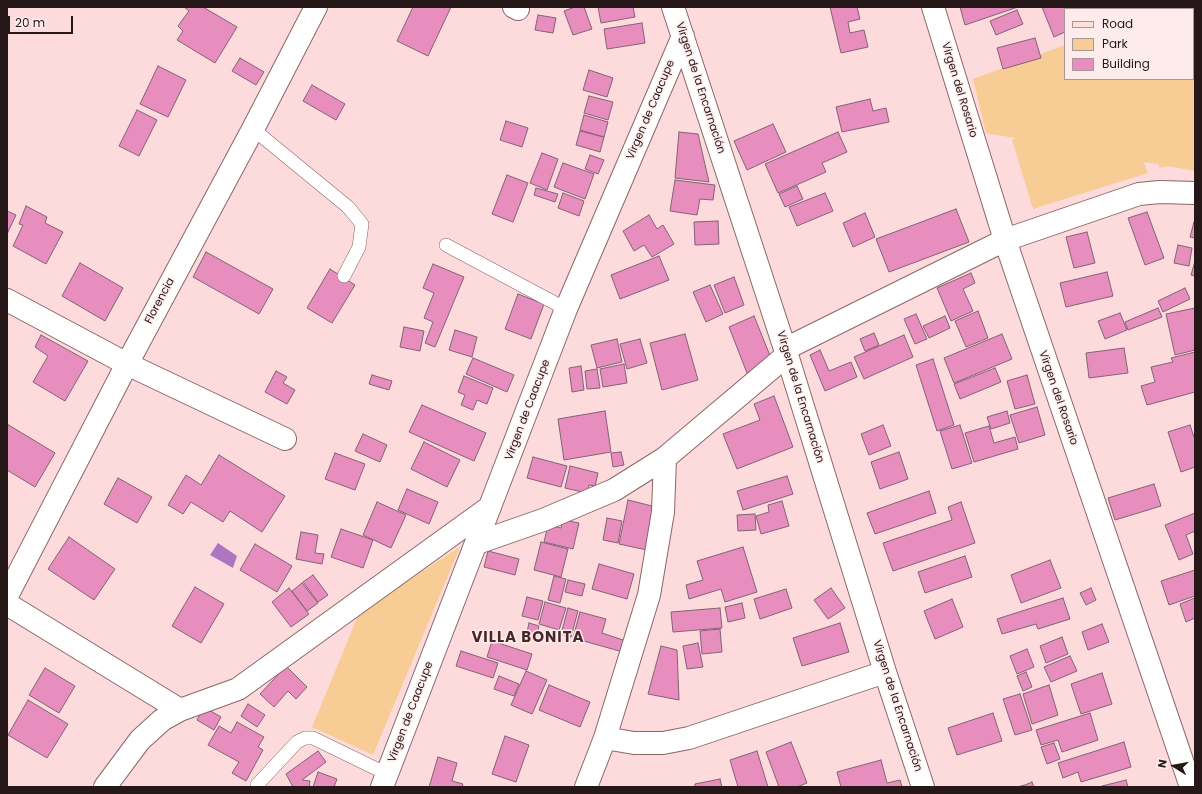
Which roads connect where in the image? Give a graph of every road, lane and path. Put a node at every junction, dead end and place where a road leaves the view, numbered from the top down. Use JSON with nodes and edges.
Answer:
{"nodes":[{"id":1,"x":316,"y":7,"type":"edge"},
{"id":2,"x":674,"y":7,"type":"edge"},
{"id":3,"x":933,"y":7,"type":"edge"},
{"id":4,"x":683,"y":36,"type":"junction"},
{"id":5,"x":253,"y":129,"type":"junction"},
{"id":6,"x":1195,"y":193,"type":"edge"},
{"id":7,"x":1005,"y":240,"type":"junction"},
{"id":8,"x":446,"y":245,"type":"dead end"},
{"id":9,"x":344,"y":276,"type":"dead end"},
{"id":10,"x":7,"y":300,"type":"edge"},
{"id":11,"x":566,"y":309,"type":"junction"},
{"id":12,"x":786,"y":352,"type":"junction"},
{"id":13,"x":127,"y":364,"type":"junction"},
{"id":14,"x":284,"y":439,"type":"dead end"},
{"id":15,"x":665,"y":458,"type":"junction"},
{"id":16,"x":490,"y":507,"type":"junction"},
{"id":17,"x":477,"y":542,"type":"junction"},
{"id":18,"x":7,"y":596,"type":"edge"},
{"id":19,"x":7,"y":604,"type":"edge"},
{"id":20,"x":885,"y":672,"type":"junction"},
{"id":21,"x":180,"y":710,"type":"junction"},
{"id":22,"x":605,"y":738,"type":"junction"},
{"id":23,"x":385,"y":780,"type":"edge"},
{"id":24,"x":257,"y":785,"type":"dead end"},
{"id":25,"x":105,"y":787,"type":"edge"},
{"id":26,"x":586,"y":787,"type":"edge"},
{"id":27,"x":923,"y":787,"type":"edge"},
{"id":28,"x":1191,"y":787,"type":"edge"}],
"edges":[{"from":1,"to":5,"type":"street","name":"Florencia"},
{"from":2,"to":4,"type":"street","name":"Virgen de la Encarnación"},
{"from":3,"to":7,"type":"street","name":"Virgen del Rosario"},
{"from":4,"to":11,"type":"street","name":"Virgen de Caacupe"},
{"from":4,"to":12,"type":"street","name":"Virgen de la Encarnación"},
{"from":5,"to":9,"type":"lane"},
{"from":5,"to":13,"type":"street","name":"Florencia"},
{"from":6,"to":7,"type":"street"},
{"from":7,"to":12,"type":"street"},
{"from":7,"to":28,"type":"street","name":"Virgen del Rosario"},
{"from":8,"to":11,"type":"lane"},
{"from":10,"to":13,"type":"street"},
{"from":11,"to":16,"type":"street","name":"Virgen de Caacupe"},
{"from":12,"to":15,"type":"street"},
{"from":12,"to":20,"type":"street","name":"Virgen de la Encarnación"},
{"from":13,"to":14,"type":"street"},
{"from":13,"to":18,"type":"street","name":"Florencia"},
{"from":15,"to":17,"type":"street"},
{"from":15,"to":22,"type":"street"},
{"from":16,"to":17,"type":"street","name":"Virgen de Caacupe"},
{"from":16,"to":21,"type":"street"},
{"from":17,"to":23,"type":"street","name":"Virgen de Caacupe"},
{"from":19,"to":21,"type":"street"},
{"from":20,"to":22,"type":"street"},
{"from":20,"to":27,"type":"street","name":"Virgen de la Encarnación"},
{"from":21,"to":25,"type":"street"},
{"from":22,"to":26,"type":"street"},
{"from":23,"to":24,"type":"lane"}]}
